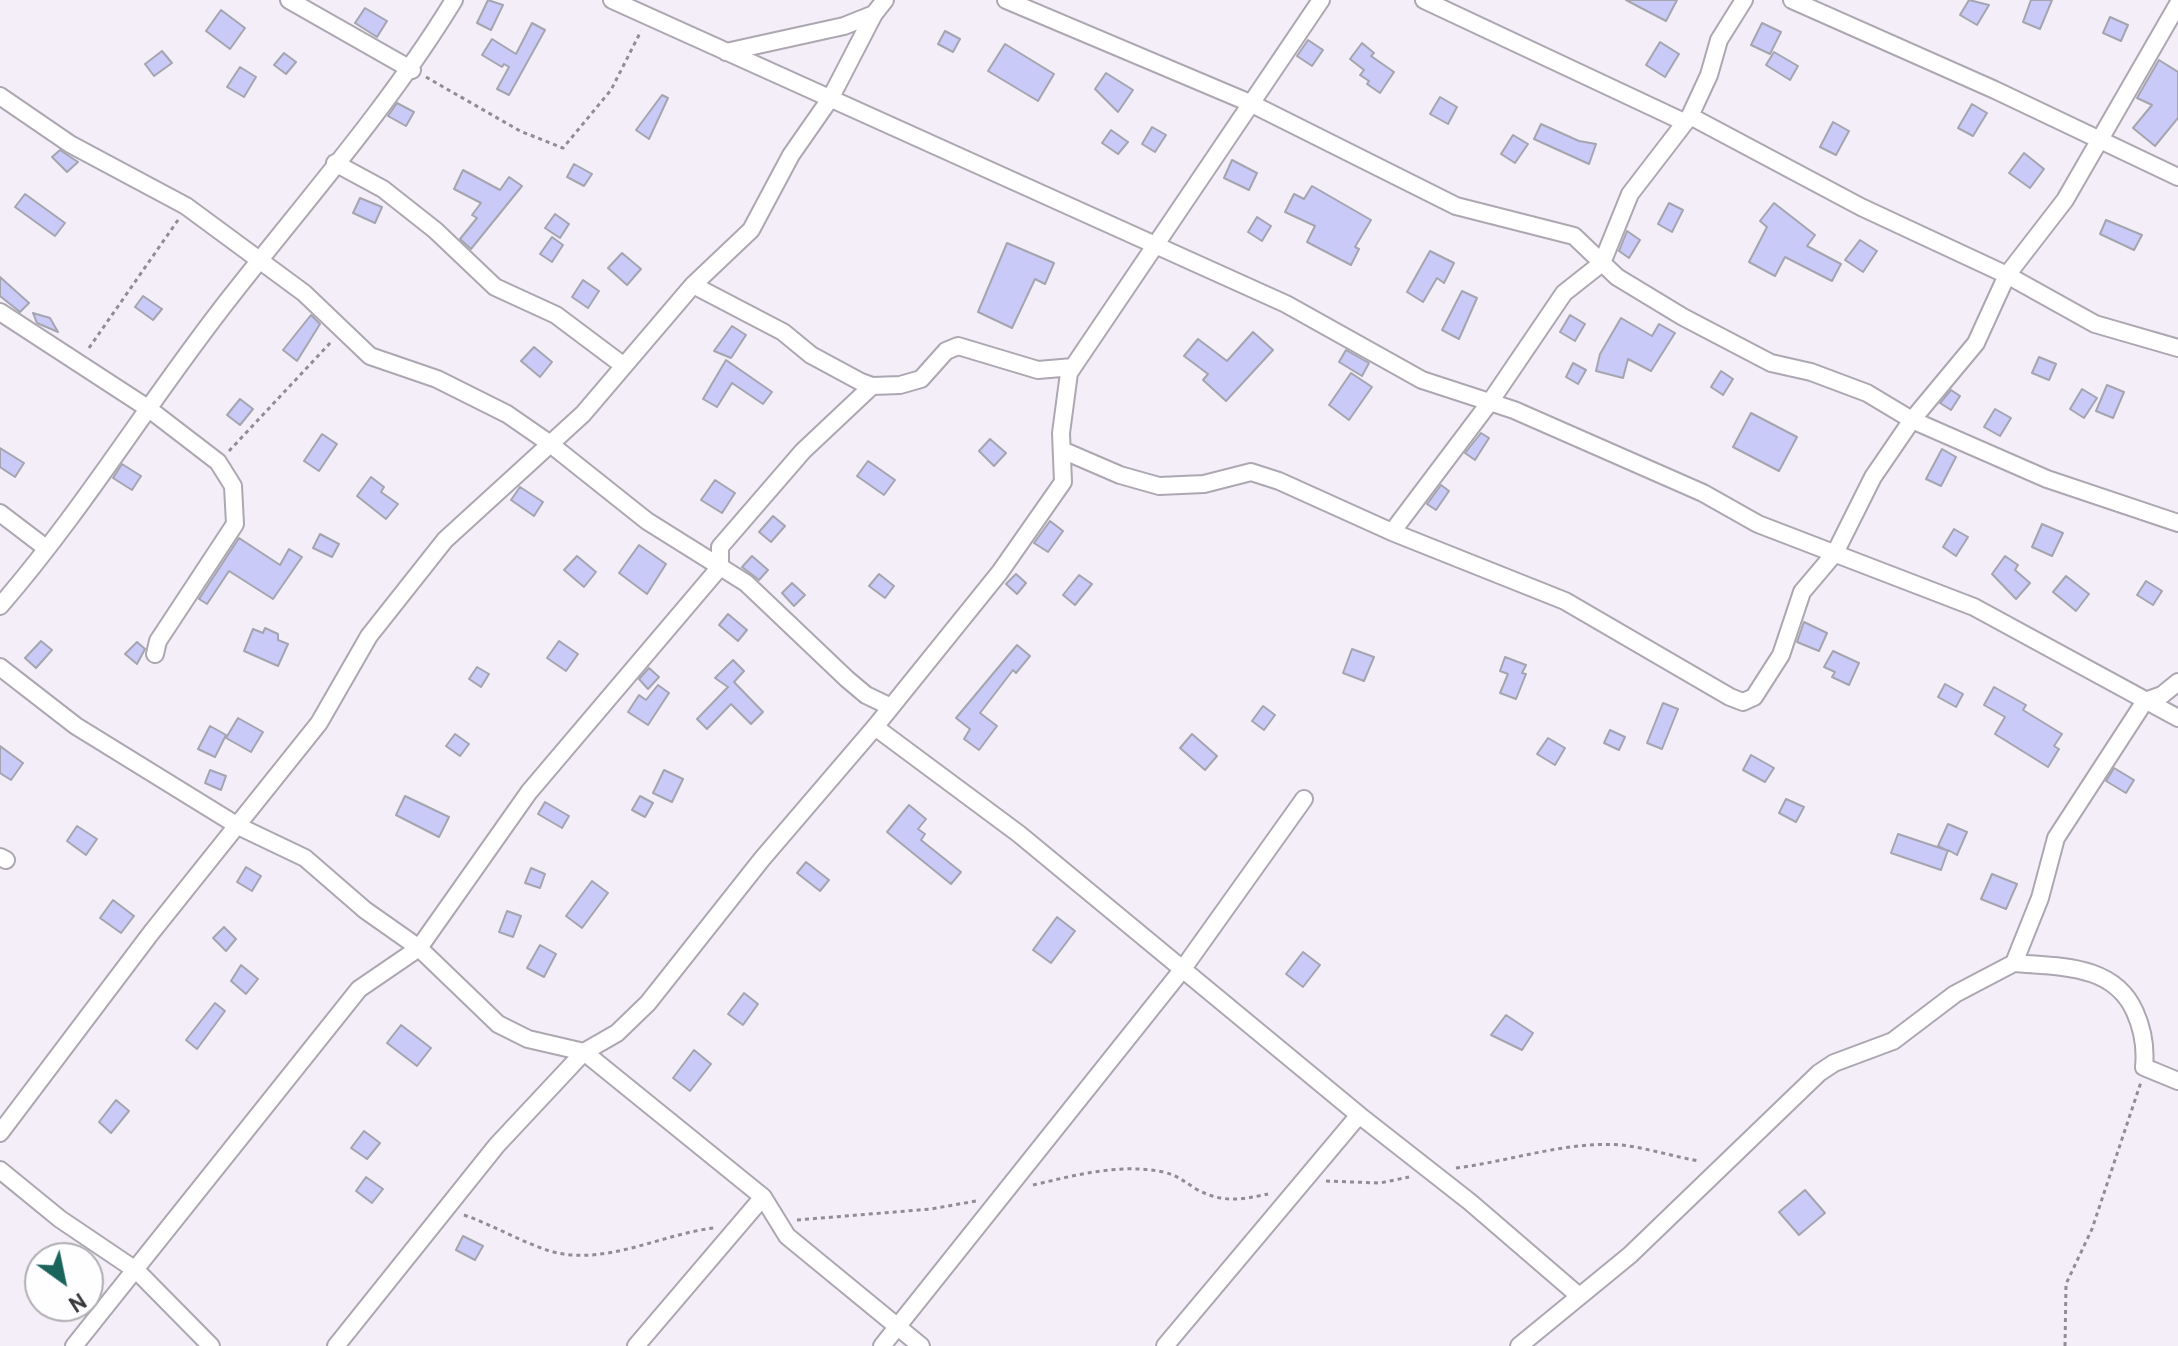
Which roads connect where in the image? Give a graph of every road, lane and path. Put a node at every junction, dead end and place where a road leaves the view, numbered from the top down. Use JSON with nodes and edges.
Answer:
{"nodes":[{"id":1,"x":289,"y":0,"type":"edge"},
{"id":2,"x":454,"y":0,"type":"edge"},
{"id":3,"x":612,"y":0,"type":"edge"},
{"id":4,"x":885,"y":0,"type":"edge"},
{"id":5,"x":1006,"y":0,"type":"edge"},
{"id":6,"x":1321,"y":0,"type":"edge"},
{"id":7,"x":1424,"y":0,"type":"edge"},
{"id":8,"x":1744,"y":0,"type":"edge"},
{"id":9,"x":1792,"y":0,"type":"edge"},
{"id":10,"x":2178,"y":4,"type":"edge"},
{"id":11,"x":874,"y":14,"type":"junction"},
{"id":12,"x":647,"y":17,"type":"junction"},
{"id":13,"x":726,"y":52,"type":"junction"},
{"id":14,"x":412,"y":70,"type":"junction"},
{"id":15,"x":0,"y":96,"type":"edge"},
{"id":16,"x":830,"y":99,"type":"junction"},
{"id":17,"x":1250,"y":103,"type":"junction"},
{"id":18,"x":1687,"y":119,"type":"junction"},
{"id":19,"x":2097,"y":141,"type":"junction"},
{"id":20,"x":335,"y":163,"type":"junction"},
{"id":21,"x":2178,"y":177,"type":"edge"},
{"id":22,"x":186,"y":206,"type":"junction"},
{"id":23,"x":1156,"y":244,"type":"junction"},
{"id":24,"x":260,"y":260,"type":"junction"},
{"id":25,"x":1602,"y":263,"type":"junction"},
{"id":26,"x":2007,"y":275,"type":"junction"},
{"id":27,"x":693,"y":285,"type":"junction"},
{"id":28,"x":0,"y":312,"type":"edge"},
{"id":29,"x":341,"y":331,"type":"junction"},
{"id":30,"x":2178,"y":348,"type":"edge"},
{"id":31,"x":79,"y":363,"type":"junction"},
{"id":32,"x":624,"y":366,"type":"junction"},
{"id":33,"x":1073,"y":367,"type":"junction"},
{"id":34,"x":872,"y":386,"type":"junction"},
{"id":35,"x":1490,"y":402,"type":"junction"},
{"id":36,"x":149,"y":409,"type":"junction"},
{"id":37,"x":1912,"y":420,"type":"junction"},
{"id":38,"x":549,"y":443,"type":"junction"},
{"id":39,"x":1062,"y":450,"type":"junction"},
{"id":40,"x":218,"y":462,"type":"junction"},
{"id":41,"x":0,"y":513,"type":"edge"},
{"id":42,"x":2178,"y":523,"type":"edge"},
{"id":43,"x":1392,"y":532,"type":"junction"},
{"id":44,"x":46,"y":548,"type":"junction"},
{"id":45,"x":1835,"y":553,"type":"junction"},
{"id":46,"x":720,"y":567,"type":"junction"},
{"id":47,"x":0,"y":606,"type":"edge"},
{"id":48,"x":155,"y":654,"type":"dead end"},
{"id":49,"x":0,"y":667,"type":"edge"},
{"id":50,"x":2178,"y":682,"type":"edge"},
{"id":51,"x":2145,"y":701,"type":"junction"},
{"id":52,"x":891,"y":707,"type":"junction"},
{"id":53,"x":2178,"y":718,"type":"edge"},
{"id":54,"x":875,"y":727,"type":"junction"},
{"id":55,"x":1304,"y":799,"type":"dead end"},
{"id":56,"x":238,"y":826,"type":"junction"},
{"id":57,"x":419,"y":948,"type":"junction"},
{"id":58,"x":2014,"y":963,"type":"junction"},
{"id":59,"x":1182,"y":970,"type":"junction"},
{"id":60,"x":584,"y":1052,"type":"junction"},
{"id":61,"x":2144,"y":1067,"type":"junction"},
{"id":62,"x":2178,"y":1081,"type":"edge"},
{"id":63,"x":1359,"y":1115,"type":"junction"},
{"id":64,"x":0,"y":1133,"type":"edge"},
{"id":65,"x":1724,"y":1164,"type":"junction"},
{"id":66,"x":0,"y":1170,"type":"edge"},
{"id":67,"x":1431,"y":1172,"type":"junction"},
{"id":68,"x":1299,"y":1187,"type":"junction"},
{"id":69,"x":1004,"y":1193,"type":"junction"},
{"id":70,"x":763,"y":1197,"type":"junction"},
{"id":71,"x":446,"y":1209,"type":"junction"},
{"id":72,"x":778,"y":1222,"type":"junction"},
{"id":73,"x":717,"y":1227,"type":"dead end"},
{"id":74,"x":137,"y":1271,"type":"junction"},
{"id":75,"x":1578,"y":1295,"type":"junction"},
{"id":76,"x":897,"y":1327,"type":"junction"},
{"id":77,"x":74,"y":1346,"type":"edge"},
{"id":78,"x":211,"y":1346,"type":"edge"},
{"id":79,"x":336,"y":1346,"type":"edge"},
{"id":80,"x":636,"y":1346,"type":"edge"},
{"id":81,"x":882,"y":1346,"type":"edge"},
{"id":82,"x":921,"y":1346,"type":"edge"},
{"id":83,"x":1165,"y":1346,"type":"edge"},
{"id":84,"x":1519,"y":1346,"type":"edge"},
{"id":85,"x":2065,"y":1346,"type":"edge"}],
"edges":[{"from":1,"to":14,"type":"street"},
{"from":2,"to":14,"type":"street"},
{"from":3,"to":12,"type":"street"},
{"from":4,"to":11,"type":"street"},
{"from":5,"to":17,"type":"street"},
{"from":6,"to":17,"type":"street"},
{"from":7,"to":18,"type":"street"},
{"from":8,"to":18,"type":"street"},
{"from":9,"to":19,"type":"street"},
{"from":10,"to":19,"type":"street"},
{"from":11,"to":13,"type":"street"},
{"from":11,"to":16,"type":"street"},
{"from":12,"to":13,"type":"street"},
{"from":12,"to":14,"type":"path"},
{"from":13,"to":16,"type":"street"},
{"from":14,"to":20,"type":"street"},
{"from":15,"to":22,"type":"street"},
{"from":16,"to":23,"type":"street"},
{"from":16,"to":27,"type":"street"},
{"from":17,"to":23,"type":"street"},
{"from":17,"to":25,"type":"street"},
{"from":18,"to":25,"type":"street"},
{"from":18,"to":26,"type":"street"},
{"from":19,"to":21,"type":"street"},
{"from":19,"to":26,"type":"street"},
{"from":20,"to":24,"type":"street"},
{"from":20,"to":32,"type":"street"},
{"from":22,"to":24,"type":"street"},
{"from":22,"to":31,"type":"path"},
{"from":23,"to":33,"type":"street"},
{"from":23,"to":35,"type":"street"},
{"from":24,"to":29,"type":"street"},
{"from":24,"to":36,"type":"street"},
{"from":25,"to":35,"type":"street"},
{"from":25,"to":37,"type":"street"},
{"from":26,"to":30,"type":"street"},
{"from":26,"to":37,"type":"street"},
{"from":27,"to":32,"type":"street"},
{"from":27,"to":34,"type":"street"},
{"from":28,"to":31,"type":"street"},
{"from":29,"to":38,"type":"street"},
{"from":29,"to":40,"type":"path"},
{"from":31,"to":36,"type":"street"},
{"from":32,"to":38,"type":"street"},
{"from":33,"to":34,"type":"street"},
{"from":33,"to":39,"type":"street"},
{"from":34,"to":46,"type":"street"},
{"from":35,"to":43,"type":"street"},
{"from":35,"to":45,"type":"street"},
{"from":36,"to":40,"type":"street"},
{"from":36,"to":44,"type":"street"},
{"from":37,"to":42,"type":"street"},
{"from":37,"to":45,"type":"street"},
{"from":38,"to":46,"type":"street"},
{"from":38,"to":56,"type":"street"},
{"from":39,"to":43,"type":"street"},
{"from":39,"to":52,"type":"street"},
{"from":40,"to":48,"type":"street"},
{"from":41,"to":44,"type":"street"},
{"from":43,"to":45,"type":"street"},
{"from":44,"to":47,"type":"street"},
{"from":45,"to":51,"type":"street"},
{"from":46,"to":52,"type":"street"},
{"from":46,"to":57,"type":"street"},
{"from":49,"to":56,"type":"street"},
{"from":50,"to":51,"type":"street"},
{"from":51,"to":53,"type":"street"},
{"from":51,"to":58,"type":"street"},
{"from":52,"to":54,"type":"street"},
{"from":54,"to":59,"type":"street"},
{"from":54,"to":60,"type":"street"},
{"from":55,"to":59,"type":"street"},
{"from":56,"to":57,"type":"street"},
{"from":56,"to":64,"type":"street"},
{"from":57,"to":60,"type":"street"},
{"from":57,"to":74,"type":"street"},
{"from":58,"to":61,"type":"street"},
{"from":58,"to":65,"type":"street"},
{"from":59,"to":63,"type":"street"},
{"from":59,"to":69,"type":"street"},
{"from":60,"to":70,"type":"street"},
{"from":60,"to":71,"type":"street"},
{"from":61,"to":62,"type":"street"},
{"from":61,"to":85,"type":"path"},
{"from":63,"to":67,"type":"street"},
{"from":63,"to":68,"type":"street"},
{"from":65,"to":67,"type":"path"},
{"from":65,"to":75,"type":"street"},
{"from":66,"to":74,"type":"street"},
{"from":67,"to":68,"type":"path"},
{"from":67,"to":75,"type":"street"},
{"from":68,"to":69,"type":"path"},
{"from":68,"to":83,"type":"street"},
{"from":69,"to":72,"type":"path"},
{"from":69,"to":76,"type":"street"},
{"from":70,"to":72,"type":"street"},
{"from":70,"to":80,"type":"street"},
{"from":71,"to":73,"type":"path"},
{"from":71,"to":79,"type":"street"},
{"from":72,"to":76,"type":"street"},
{"from":74,"to":77,"type":"street"},
{"from":74,"to":78,"type":"street"},
{"from":75,"to":84,"type":"street"},
{"from":76,"to":81,"type":"street"},
{"from":76,"to":82,"type":"street"}]}
